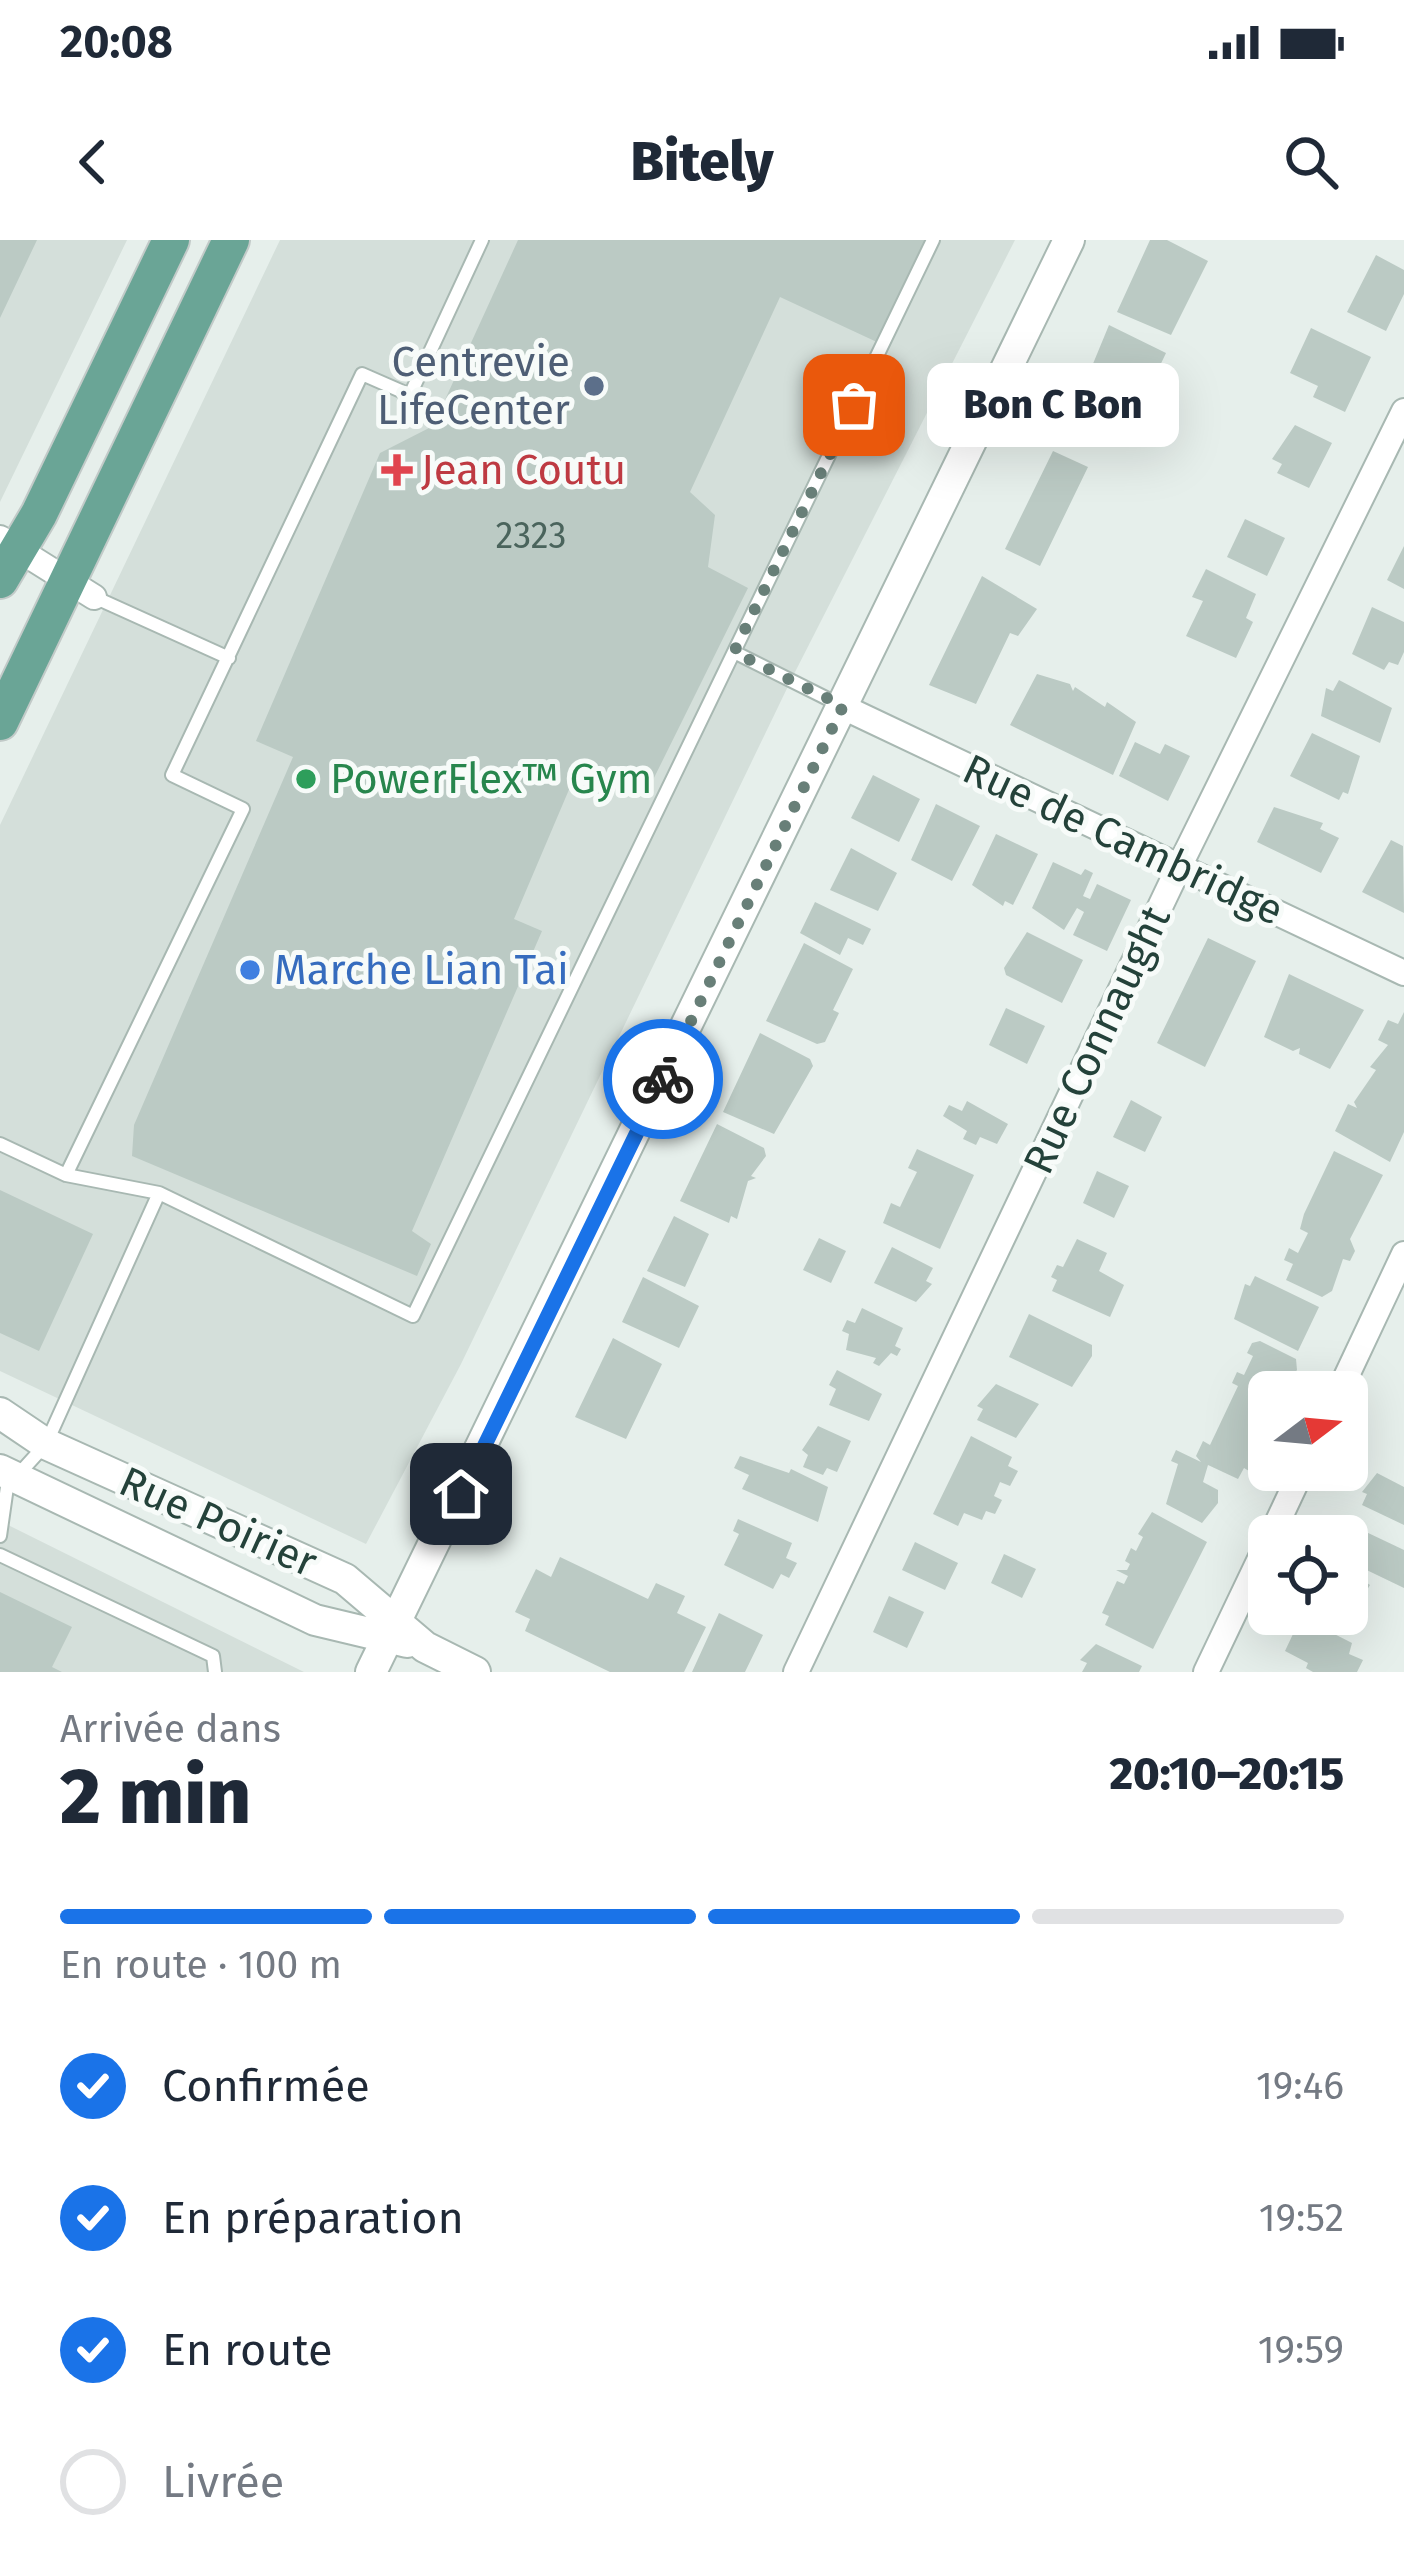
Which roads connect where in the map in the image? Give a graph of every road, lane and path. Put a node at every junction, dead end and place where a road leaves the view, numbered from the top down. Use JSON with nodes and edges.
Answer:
{"nodes":[{"id":1,"x":170,"y":240,"type":"edge"},
{"id":2,"x":231,"y":240,"type":"edge"},
{"id":3,"x":482,"y":240,"type":"edge"},
{"id":4,"x":933,"y":240,"type":"edge"},
{"id":5,"x":1069,"y":240,"type":"edge"},
{"id":6,"x":1404,"y":411,"type":"edge"},
{"id":7,"x":6,"y":559,"type":"edge"},
{"id":8,"x":76,"y":588,"type":"junction"},
{"id":9,"x":734,"y":652,"type":"junction"},
{"id":10,"x":229,"y":658,"type":"junction"},
{"id":11,"x":843,"y":706,"type":"junction"},
{"id":12,"x":0,"y":722,"type":"edge"},
{"id":13,"x":1179,"y":866,"type":"junction"},
{"id":14,"x":1404,"y":974,"type":"edge"},
{"id":15,"x":0,"y":1144,"type":"edge"},
{"id":16,"x":66,"y":1175,"type":"junction"},
{"id":17,"x":160,"y":1193,"type":"junction"},
{"id":18,"x":1404,"y":1254,"type":"edge"},
{"id":19,"x":1349,"y":1371,"type":"edge"},
{"id":20,"x":0,"y":1414,"type":"edge"},
{"id":21,"x":46,"y":1444,"type":"junction"},
{"id":22,"x":7,"y":1473,"type":"edge"},
{"id":23,"x":0,"y":1536,"type":"edge"},
{"id":24,"x":0,"y":1555,"type":"edge"},
{"id":25,"x":1248,"y":1584,"type":"edge"},
{"id":26,"x":393,"y":1630,"type":"junction"},
{"id":27,"x":215,"y":1672,"type":"edge"},
{"id":28,"x":371,"y":1672,"type":"edge"},
{"id":29,"x":475,"y":1672,"type":"edge"},
{"id":30,"x":796,"y":1672,"type":"edge"},
{"id":31,"x":1206,"y":1672,"type":"edge"}],
"edges":[{"from":1,"to":7,"type":"main road"},
{"from":2,"to":8,"type":"main road"},
{"from":3,"to":10,"type":"lane"},
{"from":4,"to":9,"type":"lane"},
{"from":5,"to":11,"type":"street"},
{"from":6,"to":13,"type":"street","name":"Rue Connaught"},
{"from":7,"to":8,"type":"street"},
{"from":8,"to":10,"type":"lane"},
{"from":8,"to":12,"type":"main road"},
{"from":9,"to":11,"type":"lane"},
{"from":9,"to":17,"type":"lane"},
{"from":10,"to":16,"type":"lane"},
{"from":11,"to":13,"type":"street","name":"Rue de Cambridge"},
{"from":11,"to":26,"type":"street"},
{"from":13,"to":14,"type":"street","name":"Rue de Cambridge"},
{"from":13,"to":30,"type":"street","name":"Rue Connaught"},
{"from":15,"to":16,"type":"lane"},
{"from":16,"to":17,"type":"lane"},
{"from":17,"to":21,"type":"lane"},
{"from":18,"to":19,"type":"street"},
{"from":20,"to":21,"type":"street","name":"Rue Poirier"},
{"from":21,"to":22,"type":"lane"},
{"from":21,"to":26,"type":"street","name":"Rue Poirier"},
{"from":22,"to":23,"type":"lane"},
{"from":22,"to":26,"type":"street","name":"Rue Poirier"},
{"from":24,"to":27,"type":"lane"},
{"from":25,"to":31,"type":"street"},
{"from":26,"to":28,"type":"street"},
{"from":26,"to":29,"type":"street","name":"Rue Poirier"}]}
